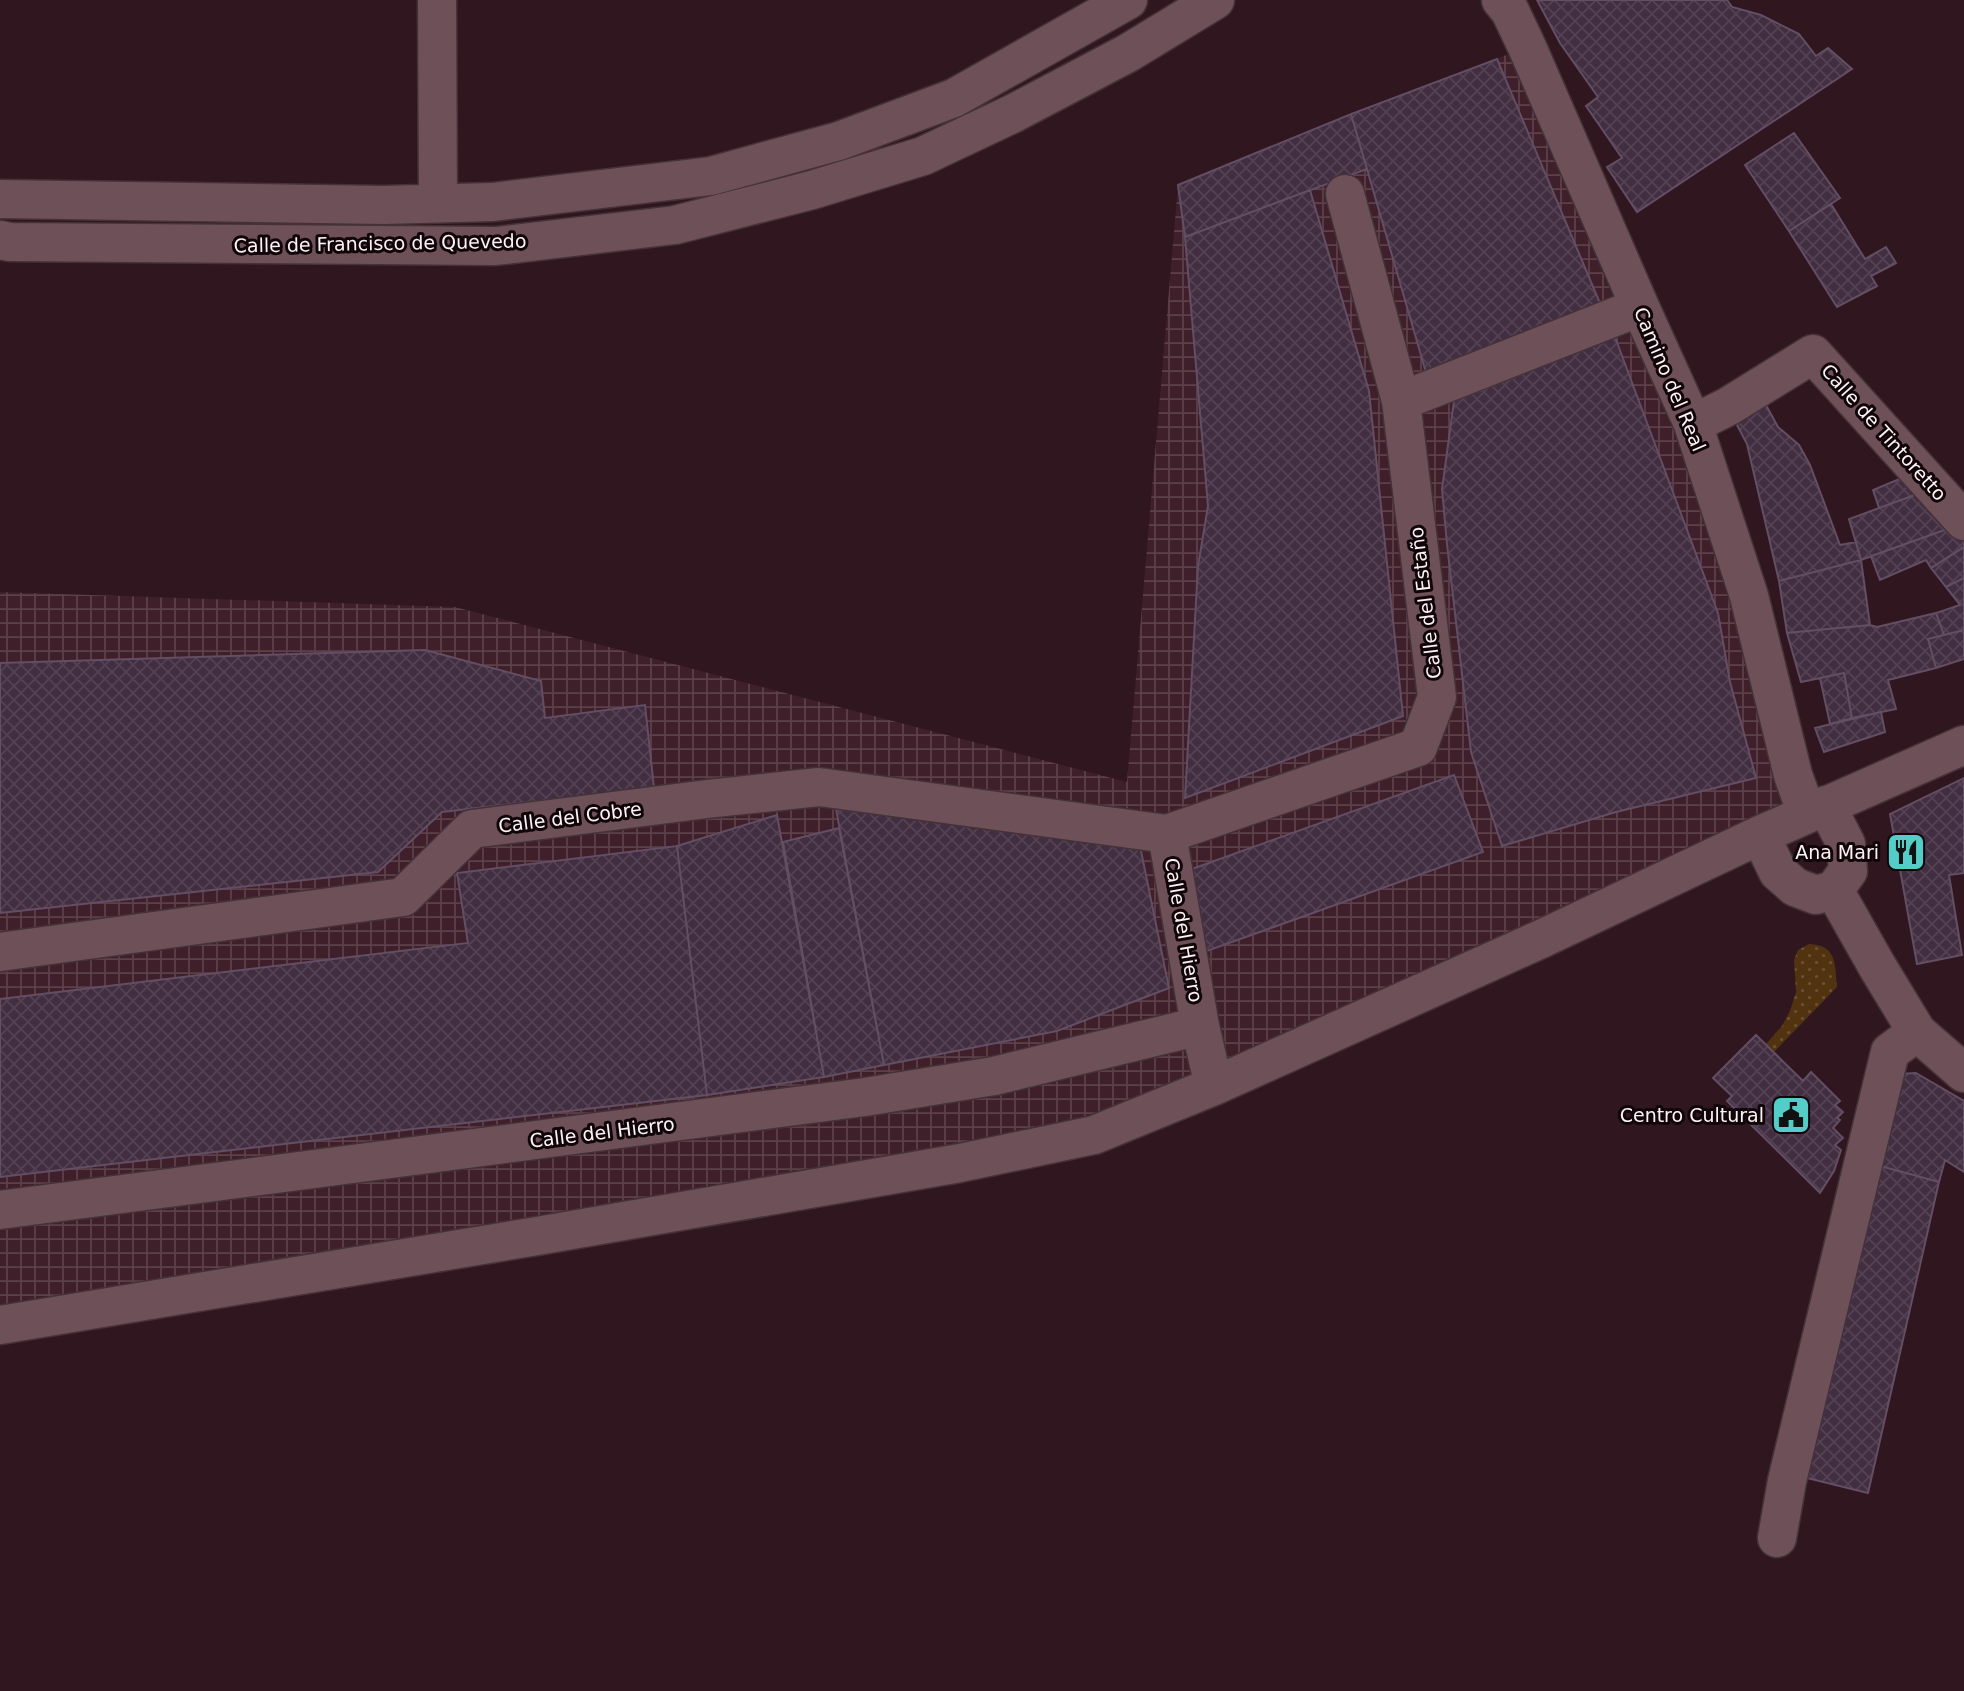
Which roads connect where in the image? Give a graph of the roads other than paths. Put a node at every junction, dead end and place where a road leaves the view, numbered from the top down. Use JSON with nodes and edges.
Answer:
{"nodes":[{"id":1,"x":437,"y":0,"type":"edge"},
{"id":2,"x":1128,"y":0,"type":"edge"},
{"id":3,"x":1215,"y":0,"type":"edge"},
{"id":4,"x":1501,"y":0,"type":"edge"},
{"id":5,"x":1345,"y":194,"type":"dead end"},
{"id":6,"x":0,"y":200,"type":"edge"},
{"id":7,"x":438,"y":203,"type":"junction"},
{"id":8,"x":0,"y":240,"type":"edge"},
{"id":9,"x":1640,"y":307,"type":"junction"},
{"id":10,"x":1401,"y":401,"type":"junction"},
{"id":11,"x":1693,"y":424,"type":"junction"},
{"id":12,"x":1964,"y":521,"type":"edge"},
{"id":13,"x":1964,"y":745,"type":"edge"},
{"id":14,"x":1817,"y":809,"type":"junction"},
{"id":15,"x":1167,"y":834,"type":"junction"},
{"id":16,"x":1760,"y":835,"type":"junction"},
{"id":17,"x":1834,"y":890,"type":"junction"},
{"id":18,"x":0,"y":952,"type":"edge"},
{"id":19,"x":1200,"y":1027,"type":"junction"},
{"id":20,"x":1917,"y":1032,"type":"junction"},
{"id":21,"x":1964,"y":1073,"type":"edge"},
{"id":22,"x":1214,"y":1087,"type":"junction"},
{"id":23,"x":0,"y":1210,"type":"edge"},
{"id":24,"x":0,"y":1325,"type":"edge"},
{"id":25,"x":1777,"y":1538,"type":"dead end"}],
"edges":[{"from":1,"to":7,"type":"street"},
{"from":2,"to":7,"type":"street","name":"Calle de Francisco de Quevedo"},
{"from":3,"to":8,"type":"street","name":"Calle de Francisco de Quevedo"},
{"from":4,"to":9,"type":"street","name":"Camino del Real"},
{"from":5,"to":10,"type":"street","name":"Calle del Estaño"},
{"from":6,"to":7,"type":"street","name":"Calle de Francisco de Quevedo"},
{"from":9,"to":10,"type":"street"},
{"from":9,"to":11,"type":"street","name":"Camino del Real"},
{"from":10,"to":15,"type":"street","name":"Calle del Estaño"},
{"from":11,"to":12,"type":"street","name":"Calle de Tintoretto"},
{"from":11,"to":14,"type":"street","name":"Camino del Real"},
{"from":13,"to":14,"type":"street"},
{"from":14,"to":16,"type":"street"},
{"from":14,"to":17,"type":"street"},
{"from":15,"to":18,"type":"street","name":"Calle del Cobre"},
{"from":15,"to":19,"type":"street","name":"Calle del Hierro"},
{"from":16,"to":17,"type":"street"},
{"from":16,"to":22,"type":"street"},
{"from":17,"to":20,"type":"street"},
{"from":19,"to":22,"type":"street","name":"Calle del Hierro"},
{"from":19,"to":23,"type":"street","name":"Calle del Hierro"},
{"from":20,"to":21,"type":"street"},
{"from":20,"to":25,"type":"street"},
{"from":22,"to":24,"type":"street"}]}
